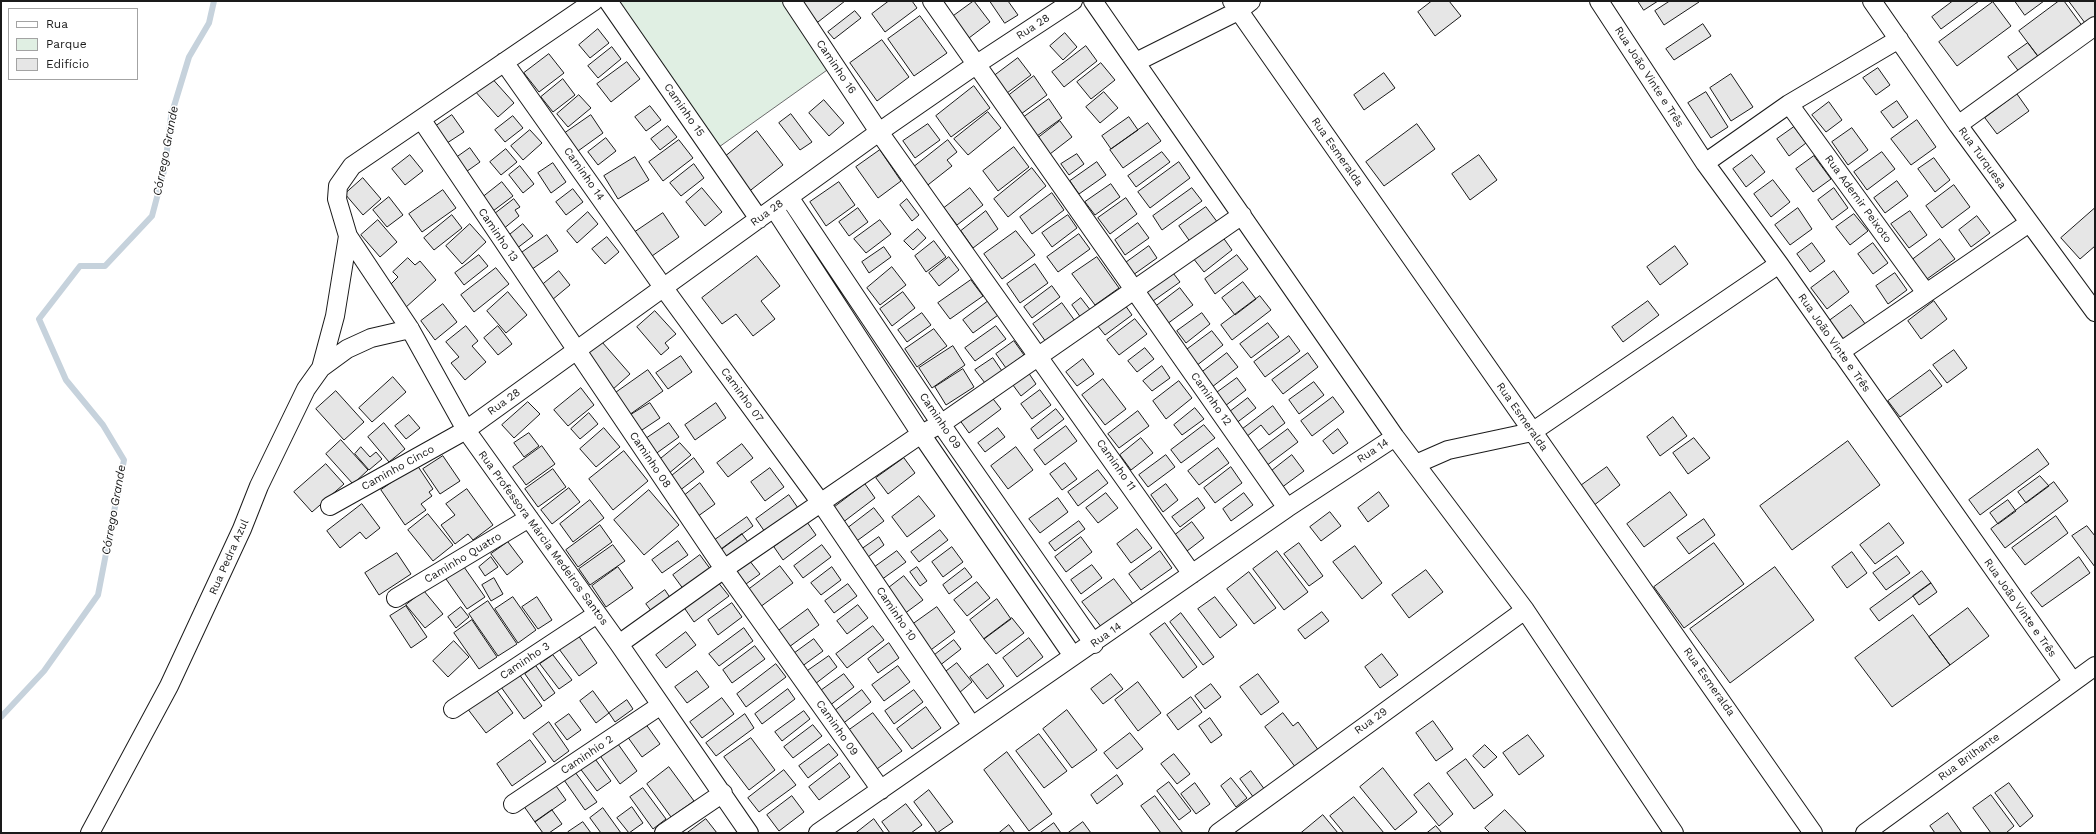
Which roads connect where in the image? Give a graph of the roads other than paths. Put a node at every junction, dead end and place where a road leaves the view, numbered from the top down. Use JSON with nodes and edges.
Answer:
{"nodes":[{"id":1,"x":594,"y":1,"type":"edge"},
{"id":2,"x":608,"y":1,"type":"edge"},
{"id":3,"x":792,"y":1,"type":"edge"},
{"id":4,"x":932,"y":1,"type":"edge"},
{"id":5,"x":1073,"y":1,"type":"edge"},
{"id":6,"x":1093,"y":1,"type":"edge"},
{"id":7,"x":1599,"y":1,"type":"edge"},
{"id":8,"x":1872,"y":1,"type":"edge"},
{"id":9,"x":1241,"y":4,"type":"edge"},
{"id":10,"x":2095,"y":26,"type":"edge"},
{"id":11,"x":1899,"y":39,"type":"junction"},
{"id":12,"x":504,"y":62,"type":"junction"},
{"id":13,"x":1136,"y":62,"type":"junction"},
{"id":14,"x":977,"y":64,"type":"junction"},
{"id":15,"x":1789,"y":104,"type":"junction"},
{"id":16,"x":420,"y":119,"type":"junction"},
{"id":17,"x":1958,"y":125,"type":"junction"},
{"id":18,"x":880,"y":132,"type":"junction"},
{"id":19,"x":1705,"y":163,"type":"junction"},
{"id":20,"x":781,"y":202,"type":"junction"},
{"id":21,"x":1242,"y":215,"type":"junction"},
{"id":22,"x":759,"y":219,"type":"junction"},
{"id":23,"x":2029,"y":223,"type":"junction"},
{"id":24,"x":348,"y":236,"type":"junction"},
{"id":25,"x":1779,"y":264,"type":"junction"},
{"id":26,"x":663,"y":287,"type":"junction"},
{"id":27,"x":1136,"y":289,"type":"junction"},
{"id":28,"x":1926,"y":293,"type":"junction"},
{"id":29,"x":2095,"y":312,"type":"edge"},
{"id":30,"x":410,"y":329,"type":"junction"},
{"id":31,"x":575,"y":350,"type":"junction"},
{"id":32,"x":1840,"y":352,"type":"junction"},
{"id":33,"x":1039,"y":356,"type":"junction"},
{"id":34,"x":321,"y":368,"type":"junction"},
{"id":35,"x":941,"y":424,"type":"junction"},
{"id":36,"x":466,"y":430,"type":"junction"},
{"id":37,"x":1532,"y":432,"type":"junction"},
{"id":38,"x":921,"y":434,"type":"junction"},
{"id":39,"x":1395,"y":437,"type":"junction"},
{"id":40,"x":1416,"y":464,"type":"junction"},
{"id":41,"x":820,"y":503,"type":"junction"},
{"id":42,"x":330,"y":506,"type":"dead end"},
{"id":43,"x":1287,"y":508,"type":"junction"},
{"id":44,"x":529,"y":518,"type":"junction"},
{"id":45,"x":724,"y":569,"type":"junction"},
{"id":46,"x":1192,"y":574,"type":"junction"},
{"id":47,"x":396,"y":598,"type":"dead end"},
{"id":48,"x":1525,"y":610,"type":"junction"},
{"id":49,"x":597,"y":614,"type":"junction"},
{"id":50,"x":619,"y":644,"type":"junction"},
{"id":51,"x":1094,"y":644,"type":"junction"},
{"id":52,"x":1073,"y":656,"type":"junction"},
{"id":53,"x":2095,"y":666,"type":"edge"},
{"id":54,"x":2073,"y":682,"type":"junction"},
{"id":55,"x":661,"y":705,"type":"junction"},
{"id":56,"x":453,"y":709,"type":"dead end"},
{"id":57,"x":972,"y":726,"type":"junction"},
{"id":58,"x":881,"y":790,"type":"junction"},
{"id":59,"x":723,"y":793,"type":"junction"},
{"id":60,"x":512,"y":804,"type":"dead end"},
{"id":61,"x":1671,"y":832,"type":"edge"},
{"id":62,"x":90,"y":833,"type":"edge"},
{"id":63,"x":664,"y":833,"type":"edge"},
{"id":64,"x":749,"y":833,"type":"edge"},
{"id":65,"x":818,"y":833,"type":"edge"},
{"id":66,"x":1218,"y":833,"type":"edge"},
{"id":67,"x":1813,"y":833,"type":"edge"},
{"id":68,"x":1865,"y":833,"type":"edge"}],
"edges":[{"from":1,"to":12,"type":"street"},
{"from":2,"to":22,"type":"street","name":"Caminho 15"},
{"from":3,"to":18,"type":"street","name":"Caminho 16"},
{"from":4,"to":14,"type":"street","name":"Caminho 12"},
{"from":5,"to":14,"type":"street","name":"Rua 28"},
{"from":6,"to":13,"type":"street"},
{"from":7,"to":19,"type":"street","name":"Rua João Vinte e Três"},
{"from":8,"to":11,"type":"street","name":"Rua Turquesa"},
{"from":9,"to":13,"type":"street"},
{"from":9,"to":37,"type":"street","name":"Rua Esmeralda"},
{"from":10,"to":17,"type":"street"},
{"from":11,"to":15,"type":"street"},
{"from":11,"to":17,"type":"street","name":"Rua Turquesa"},
{"from":12,"to":16,"type":"street"},
{"from":12,"to":26,"type":"street","name":"Caminho 14"},
{"from":13,"to":21,"type":"street"},
{"from":14,"to":18,"type":"street","name":"Rua 28"},
{"from":14,"to":27,"type":"street","name":"Caminho 12"},
{"from":15,"to":19,"type":"street"},
{"from":15,"to":28,"type":"street","name":"Rua Ademir Peixoto"},
{"from":16,"to":24,"type":"street"},
{"from":16,"to":31,"type":"street","name":"Caminho 13"},
{"from":17,"to":23,"type":"street","name":"Rua Turquesa"},
{"from":18,"to":20,"type":"street","name":"Rua 28"},
{"from":18,"to":33,"type":"street","name":"Caminho 16"},
{"from":19,"to":25,"type":"street","name":"Rua João Vinte e Três"},
{"from":20,"to":22,"type":"street","name":"Rua 28"},
{"from":20,"to":35,"type":"street","name":"Caminho 09"},
{"from":20,"to":38,"type":"street","name":"Caminho 09"},
{"from":21,"to":27,"type":"street"},
{"from":21,"to":39,"type":"street"},
{"from":22,"to":26,"type":"street","name":"Rua 28"},
{"from":23,"to":28,"type":"street"},
{"from":23,"to":29,"type":"street","name":"Rua Turquesa"},
{"from":24,"to":30,"type":"street","name":"Rua Professora Márcia Medeiros Santos"},
{"from":24,"to":34,"type":"street"},
{"from":25,"to":32,"type":"street","name":"Rua João Vinte e Três"},
{"from":25,"to":37,"type":"street"},
{"from":26,"to":31,"type":"street","name":"Rua 28"},
{"from":26,"to":41,"type":"street","name":"Caminho 07"},
{"from":27,"to":33,"type":"street"},
{"from":27,"to":43,"type":"street","name":"Caminho 12"},
{"from":28,"to":32,"type":"street"},
{"from":30,"to":34,"type":"street","name":"Rua Pedra Azul"},
{"from":30,"to":36,"type":"street","name":"Rua Professora Márcia Medeiros Santos"},
{"from":31,"to":36,"type":"street","name":"Rua 28"},
{"from":31,"to":45,"type":"street","name":"Caminho 08"},
{"from":32,"to":54,"type":"street","name":"Rua João Vinte e Três"},
{"from":33,"to":35,"type":"street"},
{"from":33,"to":46,"type":"street","name":"Caminho 11"},
{"from":34,"to":62,"type":"street","name":"Rua Pedra Azul"},
{"from":35,"to":38,"type":"street"},
{"from":35,"to":51,"type":"street","name":"Caminho 09"},
{"from":36,"to":42,"type":"street","name":"Caminho Cinco"},
{"from":36,"to":44,"type":"street","name":"Rua Professora Márcia Medeiros Santos"},
{"from":37,"to":40,"type":"street"},
{"from":37,"to":67,"type":"street","name":"Rua Esmeralda"},
{"from":38,"to":41,"type":"street"},
{"from":38,"to":52,"type":"street","name":"Caminho 09"},
{"from":39,"to":40,"type":"street"},
{"from":39,"to":43,"type":"street","name":"Rua 14"},
{"from":40,"to":48,"type":"street"},
{"from":41,"to":45,"type":"street"},
{"from":41,"to":57,"type":"street","name":"Caminho 10"},
{"from":43,"to":46,"type":"street","name":"Rua 14"},
{"from":44,"to":47,"type":"street","name":"Caminho Quatro"},
{"from":44,"to":49,"type":"street","name":"Rua Professora Márcia Medeiros Santos"},
{"from":45,"to":50,"type":"street"},
{"from":45,"to":58,"type":"street","name":"Caminho 09"},
{"from":46,"to":51,"type":"street","name":"Rua 14"},
{"from":48,"to":61,"type":"street"},
{"from":48,"to":66,"type":"street","name":"Rua 29"},
{"from":49,"to":50,"type":"street","name":"Rua Professora Márcia Medeiros Santos"},
{"from":49,"to":56,"type":"street","name":"Caminho 3"},
{"from":50,"to":55,"type":"street","name":"Rua Professora Márcia Medeiros Santos"},
{"from":51,"to":52,"type":"street","name":"Rua 14"},
{"from":52,"to":57,"type":"street","name":"Rua 14"},
{"from":53,"to":54,"type":"street","name":"Rua Brilhante"},
{"from":54,"to":68,"type":"street","name":"Rua Brilhante"},
{"from":55,"to":59,"type":"street","name":"Rua Professora Márcia Medeiros Santos"},
{"from":55,"to":60,"type":"street","name":"Caminhio 2"},
{"from":57,"to":58,"type":"street","name":"Rua 14"},
{"from":58,"to":65,"type":"street","name":"Rua 14"},
{"from":59,"to":63,"type":"street"},
{"from":59,"to":64,"type":"street","name":"Rua Professora Márcia Medeiros Santos"}]}
